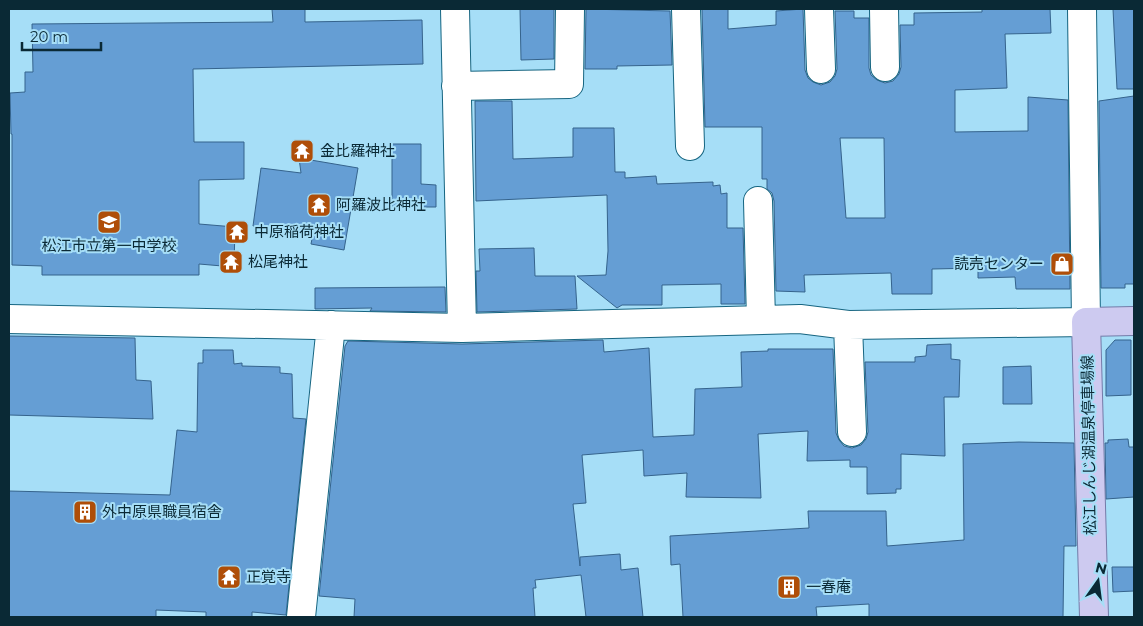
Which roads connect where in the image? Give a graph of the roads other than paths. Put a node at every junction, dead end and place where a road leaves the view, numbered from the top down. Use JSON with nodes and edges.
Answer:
{"nodes":[{"id":1,"x":455,"y":9,"type":"edge"},
{"id":2,"x":570,"y":9,"type":"edge"},
{"id":3,"x":686,"y":9,"type":"edge"},
{"id":4,"x":819,"y":9,"type":"edge"},
{"id":5,"x":884,"y":9,"type":"edge"},
{"id":6,"x":1082,"y":9,"type":"edge"},
{"id":7,"x":885,"y":66,"type":"dead end"},
{"id":8,"x":822,"y":69,"type":"dead end"},
{"id":9,"x":456,"y":86,"type":"junction"},
{"id":10,"x":690,"y":146,"type":"dead end"},
{"id":11,"x":758,"y":201,"type":"dead end"},
{"id":12,"x":9,"y":319,"type":"edge"},
{"id":13,"x":760,"y":320,"type":"junction"},
{"id":14,"x":1134,"y":321,"type":"edge"},
{"id":15,"x":1086,"y":322,"type":"junction"},
{"id":16,"x":331,"y":325,"type":"junction"},
{"id":17,"x":848,"y":325,"type":"junction"},
{"id":18,"x":462,"y":328,"type":"junction"},
{"id":19,"x":852,"y":432,"type":"dead end"},
{"id":20,"x":302,"y":617,"type":"edge"},
{"id":21,"x":1094,"y":617,"type":"edge"}],
"edges":[{"from":1,"to":9,"type":"street"},
{"from":2,"to":9,"type":"street"},
{"from":3,"to":10,"type":"street"},
{"from":4,"to":8,"type":"street"},
{"from":5,"to":7,"type":"street"},
{"from":6,"to":15,"type":"street"},
{"from":9,"to":18,"type":"street"},
{"from":11,"to":13,"type":"street"},
{"from":12,"to":16,"type":"street"},
{"from":13,"to":17,"type":"street"},
{"from":13,"to":18,"type":"street"},
{"from":14,"to":15,"type":"main road"},
{"from":15,"to":17,"type":"street"},
{"from":15,"to":21,"type":"main road","name":"松江しんじ湖温泉停車場線"},
{"from":16,"to":18,"type":"street"},
{"from":16,"to":20,"type":"street"},
{"from":17,"to":19,"type":"street"}]}
